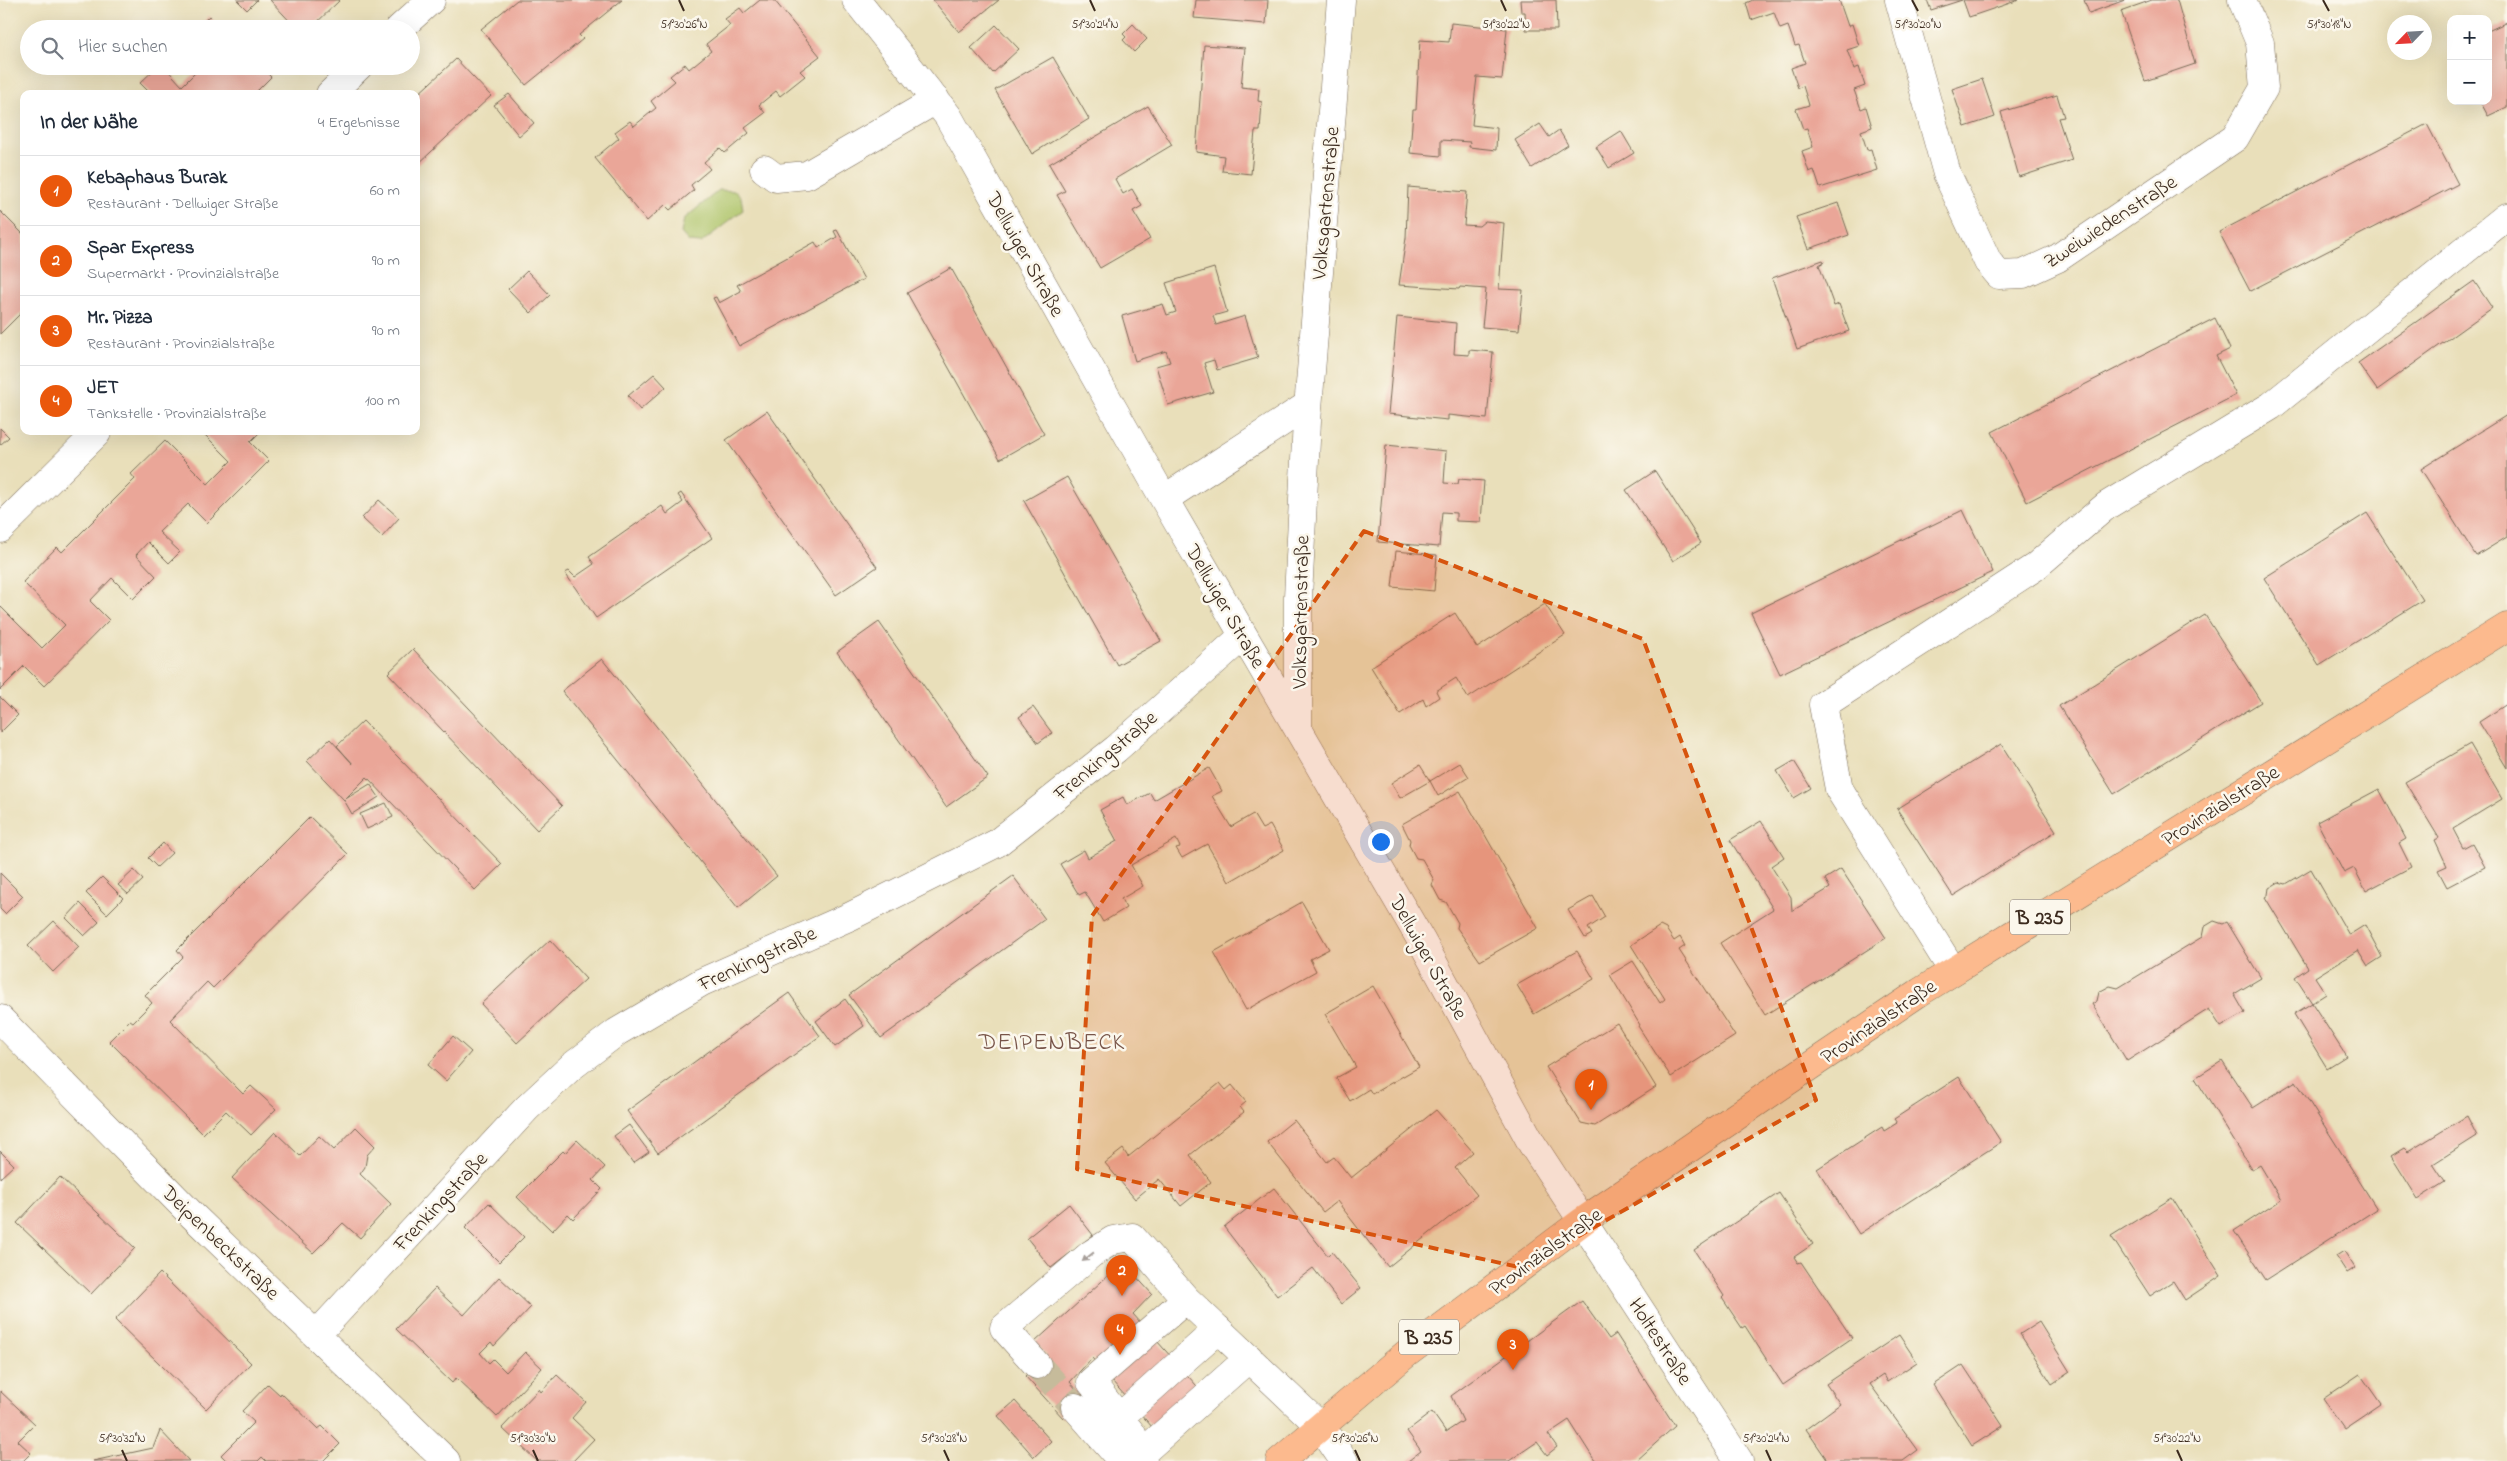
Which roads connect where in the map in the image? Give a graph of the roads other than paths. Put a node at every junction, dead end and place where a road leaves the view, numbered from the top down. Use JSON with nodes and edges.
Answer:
{"nodes":[{"id":1,"x":431,"y":0,"type":"edge"},
{"id":2,"x":856,"y":0,"type":"edge"},
{"id":3,"x":1341,"y":0,"type":"edge"},
{"id":4,"x":1899,"y":0,"type":"edge"},
{"id":5,"x":2242,"y":0,"type":"edge"},
{"id":6,"x":409,"y":20,"type":"edge"},
{"id":7,"x":350,"y":75,"type":"edge"},
{"id":8,"x":334,"y":90,"type":"edge"},
{"id":9,"x":936,"y":100,"type":"junction"},
{"id":10,"x":764,"y":169,"type":"dead end"},
{"id":11,"x":2507,"y":218,"type":"edge"},
{"id":12,"x":1308,"y":405,"type":"junction"},
{"id":13,"x":95,"y":435,"type":"edge"},
{"id":14,"x":1164,"y":499,"type":"junction"},
{"id":15,"x":0,"y":529,"type":"edge"},
{"id":16,"x":2507,"y":627,"type":"edge"},
{"id":17,"x":1243,"y":636,"type":"junction"},
{"id":18,"x":1298,"y":730,"type":"junction"},
{"id":19,"x":1953,"y":971,"type":"junction"},
{"id":20,"x":0,"y":1019,"type":"edge"},
{"id":21,"x":1583,"y":1221,"type":"junction"},
{"id":22,"x":1186,"y":1299,"type":"junction"},
{"id":23,"x":1218,"y":1329,"type":"junction"},
{"id":24,"x":316,"y":1335,"type":"junction"},
{"id":25,"x":1249,"y":1358,"type":"junction"},
{"id":26,"x":1037,"y":1365,"type":"tunnel mouth"},
{"id":27,"x":1075,"y":1407,"type":"tunnel mouth"},
{"id":28,"x":1120,"y":1417,"type":"junction"},
{"id":29,"x":1321,"y":1426,"type":"junction"},
{"id":30,"x":1135,"y":1459,"type":"edge"},
{"id":31,"x":446,"y":1461,"type":"edge"},
{"id":32,"x":1280,"y":1461,"type":"edge"},
{"id":33,"x":1344,"y":1461,"type":"edge"},
{"id":34,"x":1739,"y":1461,"type":"edge"}],
"edges":[{"from":1,"to":6,"type":"street"},
{"from":2,"to":9,"type":"street","name":"Dellwiger Straße"},
{"from":3,"to":12,"type":"street","name":"Volksgartenstraße"},
{"from":4,"to":5,"type":"street","name":"Zweiwiedenstraße"},
{"from":7,"to":8,"type":"street"},
{"from":9,"to":10,"type":"street"},
{"from":9,"to":14,"type":"street","name":"Dellwiger Straße"},
{"from":11,"to":19,"type":"street"},
{"from":12,"to":14,"type":"street"},
{"from":12,"to":18,"type":"street","name":"Volksgartenstraße"},
{"from":13,"to":15,"type":"street"},
{"from":14,"to":17,"type":"street","name":"Dellwiger Straße"},
{"from":16,"to":19,"type":"main road","name":"Provinzialstraße","number":"B 235"},
{"from":17,"to":18,"type":"street","name":"Dellwiger Straße"},
{"from":17,"to":24,"type":"street","name":"Frenkingstraße"},
{"from":18,"to":21,"type":"street","name":"Dellwiger Straße"},
{"from":19,"to":21,"type":"main road","name":"Provinzialstraße","number":"B 235"},
{"from":20,"to":24,"type":"street","name":"Deipenbeckstraße"},
{"from":21,"to":29,"type":"main road","name":"Provinzialstraße","number":"B 235"},
{"from":21,"to":34,"type":"street","name":"Holtestraße"},
{"from":22,"to":23,"type":"street"},
{"from":22,"to":26,"type":"street","one_way":true},
{"from":22,"to":28,"type":"street"},
{"from":23,"to":25,"type":"street"},
{"from":23,"to":28,"type":"street"},
{"from":24,"to":31,"type":"street","name":"Deipenbeckstraße"},
{"from":25,"to":29,"type":"street"},
{"from":25,"to":30,"type":"street"},
{"from":27,"to":30,"type":"street"},
{"from":28,"to":30,"type":"street"},
{"from":29,"to":32,"type":"main road","name":"Provinzialstraße","number":"B 235"},
{"from":29,"to":33,"type":"street"}]}
